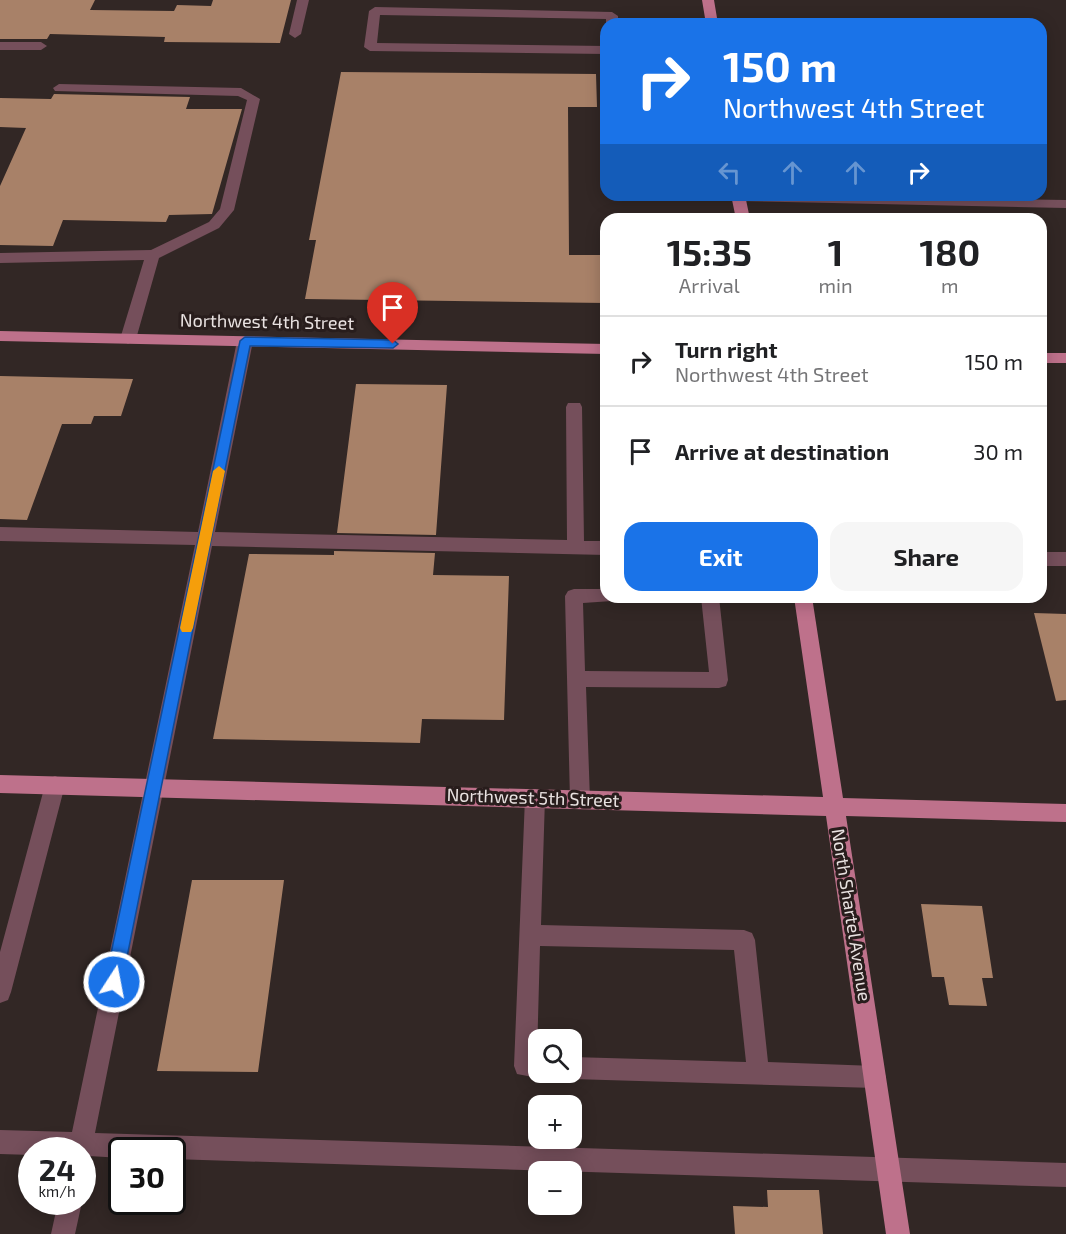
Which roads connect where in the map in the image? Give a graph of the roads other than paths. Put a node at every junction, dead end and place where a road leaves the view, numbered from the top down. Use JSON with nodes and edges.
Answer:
{"nodes":[{"id":1,"x":303,"y":0,"type":"edge"},
{"id":2,"x":708,"y":0,"type":"edge"},
{"id":3,"x":612,"y":18,"type":"edge"},
{"id":4,"x":711,"y":18,"type":"edge"},
{"id":5,"x":295,"y":34,"type":"dead end"},
{"id":6,"x":0,"y":46,"type":"edge"},
{"id":7,"x":41,"y":46,"type":"dead end"},
{"id":8,"x":600,"y":50,"type":"edge"},
{"id":9,"x":59,"y":88,"type":"dead end"},
{"id":10,"x":943,"y":201,"type":"edge"},
{"id":11,"x":1066,"y":204,"type":"edge"},
{"id":12,"x":153,"y":255,"type":"junction"},
{"id":13,"x":0,"y":258,"type":"edge"},
{"id":14,"x":0,"y":336,"type":"edge"},
{"id":15,"x":128,"y":339,"type":"junction"},
{"id":16,"x":245,"y":341,"type":"junction"},
{"id":17,"x":600,"y":349,"type":"edge"},
{"id":18,"x":1047,"y":358,"type":"edge"},
{"id":19,"x":1066,"y":358,"type":"edge"},
{"id":20,"x":574,"y":407,"type":"dead end"},
{"id":21,"x":0,"y":534,"type":"edge"},
{"id":22,"x":205,"y":539,"type":"junction"},
{"id":23,"x":576,"y":548,"type":"junction"},
{"id":24,"x":600,"y":548,"type":"edge"},
{"id":25,"x":1047,"y":559,"type":"edge"},
{"id":26,"x":1066,"y":559,"type":"edge"},
{"id":27,"x":600,"y":596,"type":"edge"},
{"id":28,"x":711,"y":603,"type":"edge"},
{"id":29,"x":804,"y":603,"type":"edge"},
{"id":30,"x":576,"y":679,"type":"junction"},
{"id":31,"x":0,"y":784,"type":"edge"},
{"id":32,"x":55,"y":785,"type":"junction"},
{"id":33,"x":152,"y":788,"type":"junction"},
{"id":34,"x":535,"y":798,"type":"junction"},
{"id":35,"x":580,"y":800,"type":"junction"},
{"id":36,"x":835,"y":806,"type":"junction"},
{"id":37,"x":1066,"y":813,"type":"edge"},
{"id":38,"x":530,"y":935,"type":"junction"},
{"id":39,"x":0,"y":992,"type":"edge"},
{"id":40,"x":528,"y":1066,"type":"edge"},
{"id":41,"x":582,"y":1068,"type":"edge"},
{"id":42,"x":758,"y":1073,"type":"junction"},
{"id":43,"x":875,"y":1077,"type":"junction"},
{"id":44,"x":83,"y":1137,"type":"edge"},
{"id":45,"x":0,"y":1142,"type":"edge"},
{"id":46,"x":18,"y":1143,"type":"edge"},
{"id":47,"x":96,"y":1147,"type":"edge"},
{"id":48,"x":889,"y":1170,"type":"junction"},
{"id":49,"x":1066,"y":1175,"type":"edge"},
{"id":50,"x":67,"y":1215,"type":"edge"},
{"id":51,"x":63,"y":1234,"type":"edge"},
{"id":52,"x":898,"y":1234,"type":"edge"}],
"edges":[{"from":1,"to":5,"type":"street"},
{"from":2,"to":4,"type":"main road"},
{"from":3,"to":8,"type":"street"},
{"from":6,"to":7,"type":"street"},
{"from":9,"to":12,"type":"street"},
{"from":10,"to":11,"type":"street"},
{"from":12,"to":13,"type":"street"},
{"from":12,"to":15,"type":"street"},
{"from":14,"to":15,"type":"main road","name":"Northwest 4th Street"},
{"from":15,"to":16,"type":"main road","name":"Northwest 4th Street"},
{"from":16,"to":17,"type":"main road","name":"Northwest 4th Street"},
{"from":16,"to":22,"type":"street"},
{"from":18,"to":19,"type":"main road"},
{"from":20,"to":23,"type":"street"},
{"from":21,"to":22,"type":"street"},
{"from":22,"to":23,"type":"street"},
{"from":22,"to":33,"type":"street"},
{"from":23,"to":24,"type":"street"},
{"from":25,"to":26,"type":"street"},
{"from":27,"to":30,"type":"street"},
{"from":28,"to":30,"type":"street"},
{"from":29,"to":36,"type":"main road","name":"North Shartel Avenue"},
{"from":30,"to":35,"type":"street"},
{"from":31,"to":32,"type":"main road","name":"Northwest 5th Street"},
{"from":32,"to":33,"type":"main road","name":"Northwest 5th Street"},
{"from":32,"to":39,"type":"street"},
{"from":33,"to":34,"type":"main road","name":"Northwest 5th Street"},
{"from":33,"to":44,"type":"street"},
{"from":34,"to":35,"type":"main road","name":"Northwest 5th Street"},
{"from":34,"to":38,"type":"street"},
{"from":35,"to":36,"type":"main road","name":"Northwest 5th Street"},
{"from":36,"to":37,"type":"main road","name":"Northwest 5th Street"},
{"from":36,"to":43,"type":"main road","name":"North Shartel Avenue"},
{"from":38,"to":40,"type":"street"},
{"from":38,"to":42,"type":"street"},
{"from":41,"to":42,"type":"street"},
{"from":42,"to":43,"type":"street"},
{"from":43,"to":48,"type":"main road","name":"North Shartel Avenue"},
{"from":45,"to":46,"type":"street"},
{"from":47,"to":48,"type":"street"},
{"from":48,"to":49,"type":"street"},
{"from":48,"to":52,"type":"main road","name":"North Shartel Avenue"},
{"from":50,"to":51,"type":"street"}]}
